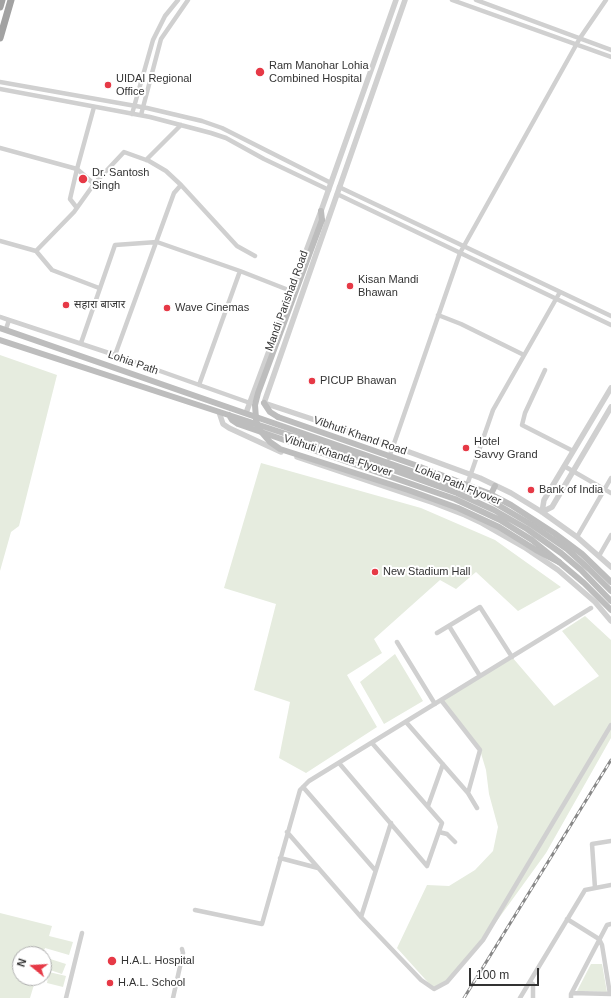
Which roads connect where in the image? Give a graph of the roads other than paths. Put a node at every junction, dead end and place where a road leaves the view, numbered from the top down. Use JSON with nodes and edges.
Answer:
{"nodes":[{"id":1,"x":2,"y":0,"type":"edge"},
{"id":2,"x":11,"y":0,"type":"edge"},
{"id":3,"x":178,"y":0,"type":"edge"},
{"id":4,"x":188,"y":0,"type":"edge"},
{"id":5,"x":396,"y":0,"type":"edge"},
{"id":6,"x":405,"y":0,"type":"edge"},
{"id":7,"x":452,"y":0,"type":"edge"},
{"id":8,"x":476,"y":0,"type":"edge"},
{"id":9,"x":606,"y":0,"type":"edge"},
{"id":10,"x":0,"y":7,"type":"edge"},
{"id":11,"x":0,"y":38,"type":"edge"},
{"id":12,"x":580,"y":38,"type":"junction"},
{"id":13,"x":576,"y":45,"type":"junction"},
{"id":14,"x":611,"y":50,"type":"edge"},
{"id":15,"x":611,"y":57,"type":"edge"},
{"id":16,"x":144,"y":68,"type":"junction"},
{"id":17,"x":152,"y":71,"type":"junction"},
{"id":18,"x":0,"y":82,"type":"edge"},
{"id":19,"x":0,"y":89,"type":"edge"},
{"id":20,"x":41,"y":89,"type":"junction"},
{"id":21,"x":40,"y":97,"type":"junction"},
{"id":22,"x":134,"y":106,"type":"junction"},
{"id":23,"x":94,"y":107,"type":"junction"},
{"id":24,"x":143,"y":108,"type":"junction"},
{"id":25,"x":132,"y":114,"type":"junction"},
{"id":26,"x":141,"y":115,"type":"junction"},
{"id":27,"x":181,"y":125,"type":"junction"},
{"id":28,"x":241,"y":138,"type":"junction"},
{"id":29,"x":236,"y":144,"type":"junction"},
{"id":30,"x":0,"y":148,"type":"edge"},
{"id":31,"x":246,"y":150,"type":"junction"},
{"id":32,"x":146,"y":160,"type":"junction"},
{"id":33,"x":77,"y":169,"type":"junction"},
{"id":34,"x":331,"y":183,"type":"junction"},
{"id":35,"x":94,"y":184,"type":"junction"},
{"id":36,"x":181,"y":184,"type":"junction"},
{"id":37,"x":339,"y":187,"type":"junction"},
{"id":38,"x":329,"y":190,"type":"junction"},
{"id":39,"x":337,"y":194,"type":"junction"},
{"id":40,"x":77,"y":208,"type":"junction"},
{"id":41,"x":321,"y":211,"type":"junction"},
{"id":42,"x":0,"y":240,"type":"edge"},
{"id":43,"x":157,"y":242,"type":"junction"},
{"id":44,"x":464,"y":246,"type":"junction"},
{"id":45,"x":36,"y":251,"type":"junction"},
{"id":46,"x":460,"y":253,"type":"junction"},
{"id":47,"x":255,"y":256,"type":"dead end"},
{"id":48,"x":240,"y":271,"type":"junction"},
{"id":49,"x":533,"y":279,"type":"junction"},
{"id":50,"x":520,"y":282,"type":"junction"},
{"id":51,"x":99,"y":288,"type":"junction"},
{"id":52,"x":291,"y":291,"type":"junction"},
{"id":53,"x":560,"y":292,"type":"junction"},
{"id":54,"x":556,"y":299,"type":"junction"},
{"id":55,"x":438,"y":315,"type":"junction"},
{"id":56,"x":611,"y":316,"type":"edge"},
{"id":57,"x":0,"y":317,"type":"edge"},
{"id":58,"x":9,"y":320,"type":"junction"},
{"id":59,"x":611,"y":325,"type":"edge"},
{"id":60,"x":3,"y":329,"type":"edge"},
{"id":61,"x":0,"y":340,"type":"edge"},
{"id":62,"x":81,"y":343,"type":"junction"},
{"id":63,"x":115,"y":354,"type":"junction"},
{"id":64,"x":524,"y":355,"type":"junction"},
{"id":65,"x":546,"y":370,"type":"dead end"},
{"id":66,"x":259,"y":377,"type":"junction"},
{"id":67,"x":271,"y":381,"type":"junction"},
{"id":68,"x":199,"y":385,"type":"junction"},
{"id":69,"x":611,"y":388,"type":"edge"},
{"id":70,"x":250,"y":403,"type":"junction"},
{"id":71,"x":264,"y":403,"type":"junction"},
{"id":72,"x":611,"y":408,"type":"edge"},
{"id":73,"x":210,"y":410,"type":"joint"},
{"id":74,"x":219,"y":412,"type":"junction"},
{"id":75,"x":246,"y":413,"type":"junction"},
{"id":76,"x":259,"y":417,"type":"joint"},
{"id":77,"x":393,"y":446,"type":"junction"},
{"id":78,"x":573,"y":451,"type":"junction"},
{"id":79,"x":388,"y":462,"type":"junction"},
{"id":80,"x":564,"y":466,"type":"junction"},
{"id":81,"x":573,"y":471,"type":"junction"},
{"id":82,"x":470,"y":474,"type":"junction"},
{"id":83,"x":611,"y":478,"type":"edge"},
{"id":84,"x":495,"y":486,"type":"junction"},
{"id":85,"x":465,"y":489,"type":"junction"},
{"id":86,"x":604,"y":490,"type":"junction"},
{"id":87,"x":611,"y":493,"type":"edge"},
{"id":88,"x":456,"y":496,"type":"junction"},
{"id":89,"x":488,"y":500,"type":"junction"},
{"id":90,"x":542,"y":512,"type":"junction"},
{"id":91,"x":611,"y":535,"type":"edge"},
{"id":92,"x":577,"y":537,"type":"junction"},
{"id":93,"x":599,"y":556,"type":"junction"},
{"id":94,"x":559,"y":562,"type":"junction"},
{"id":95,"x":611,"y":567,"type":"edge"},
{"id":96,"x":611,"y":582,"type":"edge"},
{"id":97,"x":611,"y":592,"type":"edge"},
{"id":98,"x":611,"y":601,"type":"edge"},
{"id":99,"x":591,"y":608,"type":"dead end"},
{"id":100,"x":611,"y":610,"type":"edge"},
{"id":101,"x":611,"y":621,"type":"edge"},
{"id":102,"x":449,"y":626,"type":"junction"},
{"id":103,"x":437,"y":633,"type":"dead end"},
{"id":104,"x":397,"y":642,"type":"dead end"},
{"id":105,"x":512,"y":657,"type":"junction"},
{"id":106,"x":480,"y":676,"type":"junction"},
{"id":107,"x":441,"y":700,"type":"junction"},
{"id":108,"x":434,"y":704,"type":"junction"},
{"id":109,"x":406,"y":722,"type":"junction"},
{"id":110,"x":611,"y":725,"type":"edge"},
{"id":111,"x":372,"y":743,"type":"junction"},
{"id":112,"x":339,"y":763,"type":"junction"},
{"id":113,"x":443,"y":764,"type":"junction"},
{"id":114,"x":303,"y":786,"type":"junction"},
{"id":115,"x":468,"y":793,"type":"junction"},
{"id":116,"x":428,"y":806,"type":"junction"},
{"id":117,"x":477,"y":808,"type":"dead end"},
{"id":118,"x":390,"y":823,"type":"junction"},
{"id":119,"x":287,"y":832,"type":"junction"},
{"id":120,"x":439,"y":832,"type":"junction"},
{"id":121,"x":611,"y":841,"type":"edge"},
{"id":122,"x":454,"y":842,"type":"dead end"},
{"id":123,"x":280,"y":858,"type":"junction"},
{"id":124,"x":318,"y":868,"type":"junction"},
{"id":125,"x":375,"y":870,"type":"junction"},
{"id":126,"x":611,"y":885,"type":"edge"},
{"id":127,"x":595,"y":888,"type":"junction"},
{"id":128,"x":195,"y":910,"type":"dead end"},
{"id":129,"x":361,"y":917,"type":"junction"},
{"id":130,"x":567,"y":919,"type":"junction"},
{"id":131,"x":611,"y":924,"type":"edge"},
{"id":132,"x":82,"y":933,"type":"dead end"},
{"id":133,"x":599,"y":940,"type":"junction"},
{"id":134,"x":182,"y":949,"type":"dead end"},
{"id":135,"x":530,"y":982,"type":"junction"},
{"id":136,"x":611,"y":994,"type":"edge"},
{"id":137,"x":572,"y":995,"type":"edge"},
{"id":138,"x":66,"y":998,"type":"edge"},
{"id":139,"x":173,"y":998,"type":"edge"},
{"id":140,"x":520,"y":998,"type":"edge"},
{"id":141,"x":533,"y":998,"type":"edge"}],
"edges":[{"from":1,"to":10,"type":"highway"},
{"from":2,"to":11,"type":"highway"},
{"from":3,"to":16,"type":"street"},
{"from":4,"to":17,"type":"street"},
{"from":5,"to":34,"type":"street","name":"Mandi Parishad Road"},
{"from":6,"to":37,"type":"street"},
{"from":7,"to":13,"type":"street"},
{"from":8,"to":12,"type":"street"},
{"from":9,"to":12,"type":"street"},
{"from":12,"to":13,"type":"street"},
{"from":12,"to":14,"type":"street"},
{"from":13,"to":15,"type":"street"},
{"from":13,"to":44,"type":"street"},
{"from":16,"to":17,"type":"street"},
{"from":16,"to":22,"type":"street"},
{"from":17,"to":24,"type":"street"},
{"from":18,"to":20,"type":"street"},
{"from":19,"to":21,"type":"street"},
{"from":20,"to":21,"type":"street"},
{"from":20,"to":22,"type":"street"},
{"from":21,"to":23,"type":"street"},
{"from":22,"to":24,"type":"street"},
{"from":22,"to":25,"type":"street"},
{"from":23,"to":25,"type":"street"},
{"from":23,"to":33,"type":"street"},
{"from":24,"to":26,"type":"street"},
{"from":24,"to":28,"type":"street"},
{"from":25,"to":26,"type":"street"},
{"from":26,"to":27,"type":"street"},
{"from":27,"to":29,"type":"street"},
{"from":27,"to":32,"type":"street"},
{"from":28,"to":29,"type":"street"},
{"from":28,"to":31,"type":"street"},
{"from":28,"to":34,"type":"street"},
{"from":29,"to":31,"type":"street"},
{"from":30,"to":33,"type":"street"},
{"from":31,"to":38,"type":"street"},
{"from":32,"to":35,"type":"street"},
{"from":32,"to":36,"type":"street"},
{"from":33,"to":35,"type":"street"},
{"from":33,"to":40,"type":"street"},
{"from":34,"to":38,"type":"street","name":"Mandi Parishad Road"},
{"from":35,"to":40,"type":"street"},
{"from":36,"to":43,"type":"street"},
{"from":36,"to":47,"type":"street"},
{"from":37,"to":39,"type":"street"},
{"from":37,"to":44,"type":"street"},
{"from":38,"to":41,"type":"street","name":"Mandi Parishad Road"},
{"from":39,"to":46,"type":"street"},
{"from":39,"to":67,"type":"street"},
{"from":40,"to":45,"type":"street"},
{"from":41,"to":52,"type":"street","name":"Mandi Parishad Road"},
{"from":41,"to":94,"type":"main road","name":"Vibhuti Khanda Flyover","bridge":true},
{"from":42,"to":45,"type":"street"},
{"from":43,"to":48,"type":"street"},
{"from":43,"to":51,"type":"street"},
{"from":43,"to":63,"type":"street"},
{"from":44,"to":46,"type":"street"},
{"from":44,"to":49,"type":"street"},
{"from":45,"to":51,"type":"street"},
{"from":46,"to":50,"type":"street"},
{"from":46,"to":55,"type":"street"},
{"from":48,"to":52,"type":"street"},
{"from":48,"to":68,"type":"street"},
{"from":49,"to":50,"type":"street"},
{"from":49,"to":53,"type":"street"},
{"from":50,"to":54,"type":"street"},
{"from":51,"to":62,"type":"street"},
{"from":52,"to":66,"type":"street","name":"Mandi Parishad Road"},
{"from":53,"to":54,"type":"street"},
{"from":53,"to":56,"type":"street"},
{"from":54,"to":59,"type":"street"},
{"from":54,"to":64,"type":"street"},
{"from":55,"to":64,"type":"street"},
{"from":55,"to":77,"type":"street"},
{"from":57,"to":58,"type":"street"},
{"from":58,"to":60,"type":"street"},
{"from":58,"to":62,"type":"street"},
{"from":60,"to":75,"type":"main road","name":"Lohia Path"},
{"from":61,"to":73,"type":"main road","name":"Lohia Path"},
{"from":62,"to":63,"type":"street"},
{"from":63,"to":68,"type":"street"},
{"from":64,"to":82,"type":"street"},
{"from":65,"to":78,"type":"street"},
{"from":66,"to":67,"type":"street"},
{"from":66,"to":70,"type":"street","name":"Mandi Parishad Road"},
{"from":67,"to":71,"type":"street"},
{"from":68,"to":70,"type":"street"},
{"from":69,"to":78,"type":"street"},
{"from":70,"to":75,"type":"street","name":"Mandi Parishad Road"},
{"from":71,"to":77,"type":"street","name":"Vibhuti Khand Road"},
{"from":71,"to":96,"type":"main road","name":"Lohia Path Flyover","bridge":true},
{"from":72,"to":81,"type":"street"},
{"from":73,"to":74,"type":"main road","name":"Lohia Path Flyover"},
{"from":74,"to":88,"type":"main road","name":"Lohia Path Flyover"},
{"from":74,"to":101,"type":"street"},
{"from":75,"to":76,"type":"main road","name":"Lohia Path"},
{"from":76,"to":79,"type":"main road","name":"Lohia Path Flyover"},
{"from":77,"to":79,"type":"street"},
{"from":77,"to":82,"type":"street","name":"Vibhuti Khand Road"},
{"from":78,"to":80,"type":"street"},
{"from":79,"to":85,"type":"main road","name":"Lohia Path Flyover"},
{"from":80,"to":81,"type":"street"},
{"from":80,"to":90,"type":"street"},
{"from":81,"to":86,"type":"street"},
{"from":81,"to":90,"type":"street"},
{"from":82,"to":84,"type":"street","name":"Vibhuti Khand Road"},
{"from":82,"to":85,"type":"street"},
{"from":83,"to":86,"type":"street"},
{"from":84,"to":89,"type":"main road"},
{"from":84,"to":90,"type":"street","name":"Vibhuti Khand Road"},
{"from":85,"to":89,"type":"main road","name":"Lohia Path Flyover"},
{"from":86,"to":87,"type":"street"},
{"from":86,"to":92,"type":"street"},
{"from":88,"to":94,"type":"main road","name":"Lohia Path Flyover","bridge":true},
{"from":88,"to":98,"type":"main road","name":"Lohia Path Flyover"},
{"from":89,"to":97,"type":"main road","name":"Lohia Path Flyover"},
{"from":90,"to":92,"type":"street","name":"Vibhuti Khand Road"},
{"from":91,"to":93,"type":"street"},
{"from":92,"to":93,"type":"street","name":"Vibhuti Khand Road"},
{"from":93,"to":95,"type":"street","name":"Vibhuti Khand Road"},
{"from":94,"to":100,"type":"main road","name":"Lohia Path Flyover"},
{"from":99,"to":105,"type":"street"},
{"from":102,"to":103,"type":"street"},
{"from":102,"to":105,"type":"street"},
{"from":102,"to":106,"type":"street"},
{"from":104,"to":108,"type":"street"},
{"from":105,"to":106,"type":"street"},
{"from":106,"to":107,"type":"street"},
{"from":107,"to":108,"type":"street"},
{"from":107,"to":115,"type":"street"},
{"from":108,"to":109,"type":"street"},
{"from":109,"to":111,"type":"street"},
{"from":109,"to":113,"type":"street"},
{"from":110,"to":129,"type":"street"},
{"from":111,"to":112,"type":"street"},
{"from":111,"to":116,"type":"street"},
{"from":112,"to":114,"type":"street"},
{"from":112,"to":118,"type":"street"},
{"from":113,"to":115,"type":"street"},
{"from":113,"to":116,"type":"street"},
{"from":114,"to":119,"type":"street"},
{"from":114,"to":125,"type":"street"},
{"from":115,"to":117,"type":"street"},
{"from":116,"to":120,"type":"street"},
{"from":118,"to":120,"type":"street"},
{"from":118,"to":125,"type":"street"},
{"from":119,"to":123,"type":"street"},
{"from":119,"to":124,"type":"street"},
{"from":120,"to":122,"type":"street"},
{"from":121,"to":127,"type":"street"},
{"from":123,"to":124,"type":"street"},
{"from":123,"to":128,"type":"street"},
{"from":124,"to":129,"type":"street"},
{"from":125,"to":129,"type":"street"},
{"from":126,"to":127,"type":"street"},
{"from":127,"to":130,"type":"street"},
{"from":130,"to":133,"type":"street"},
{"from":130,"to":135,"type":"street"},
{"from":131,"to":133,"type":"street"},
{"from":132,"to":138,"type":"street"},
{"from":133,"to":136,"type":"street"},
{"from":133,"to":137,"type":"street"},
{"from":134,"to":139,"type":"street"},
{"from":135,"to":140,"type":"street"},
{"from":135,"to":141,"type":"street"},
{"from":136,"to":137,"type":"street"}]}
